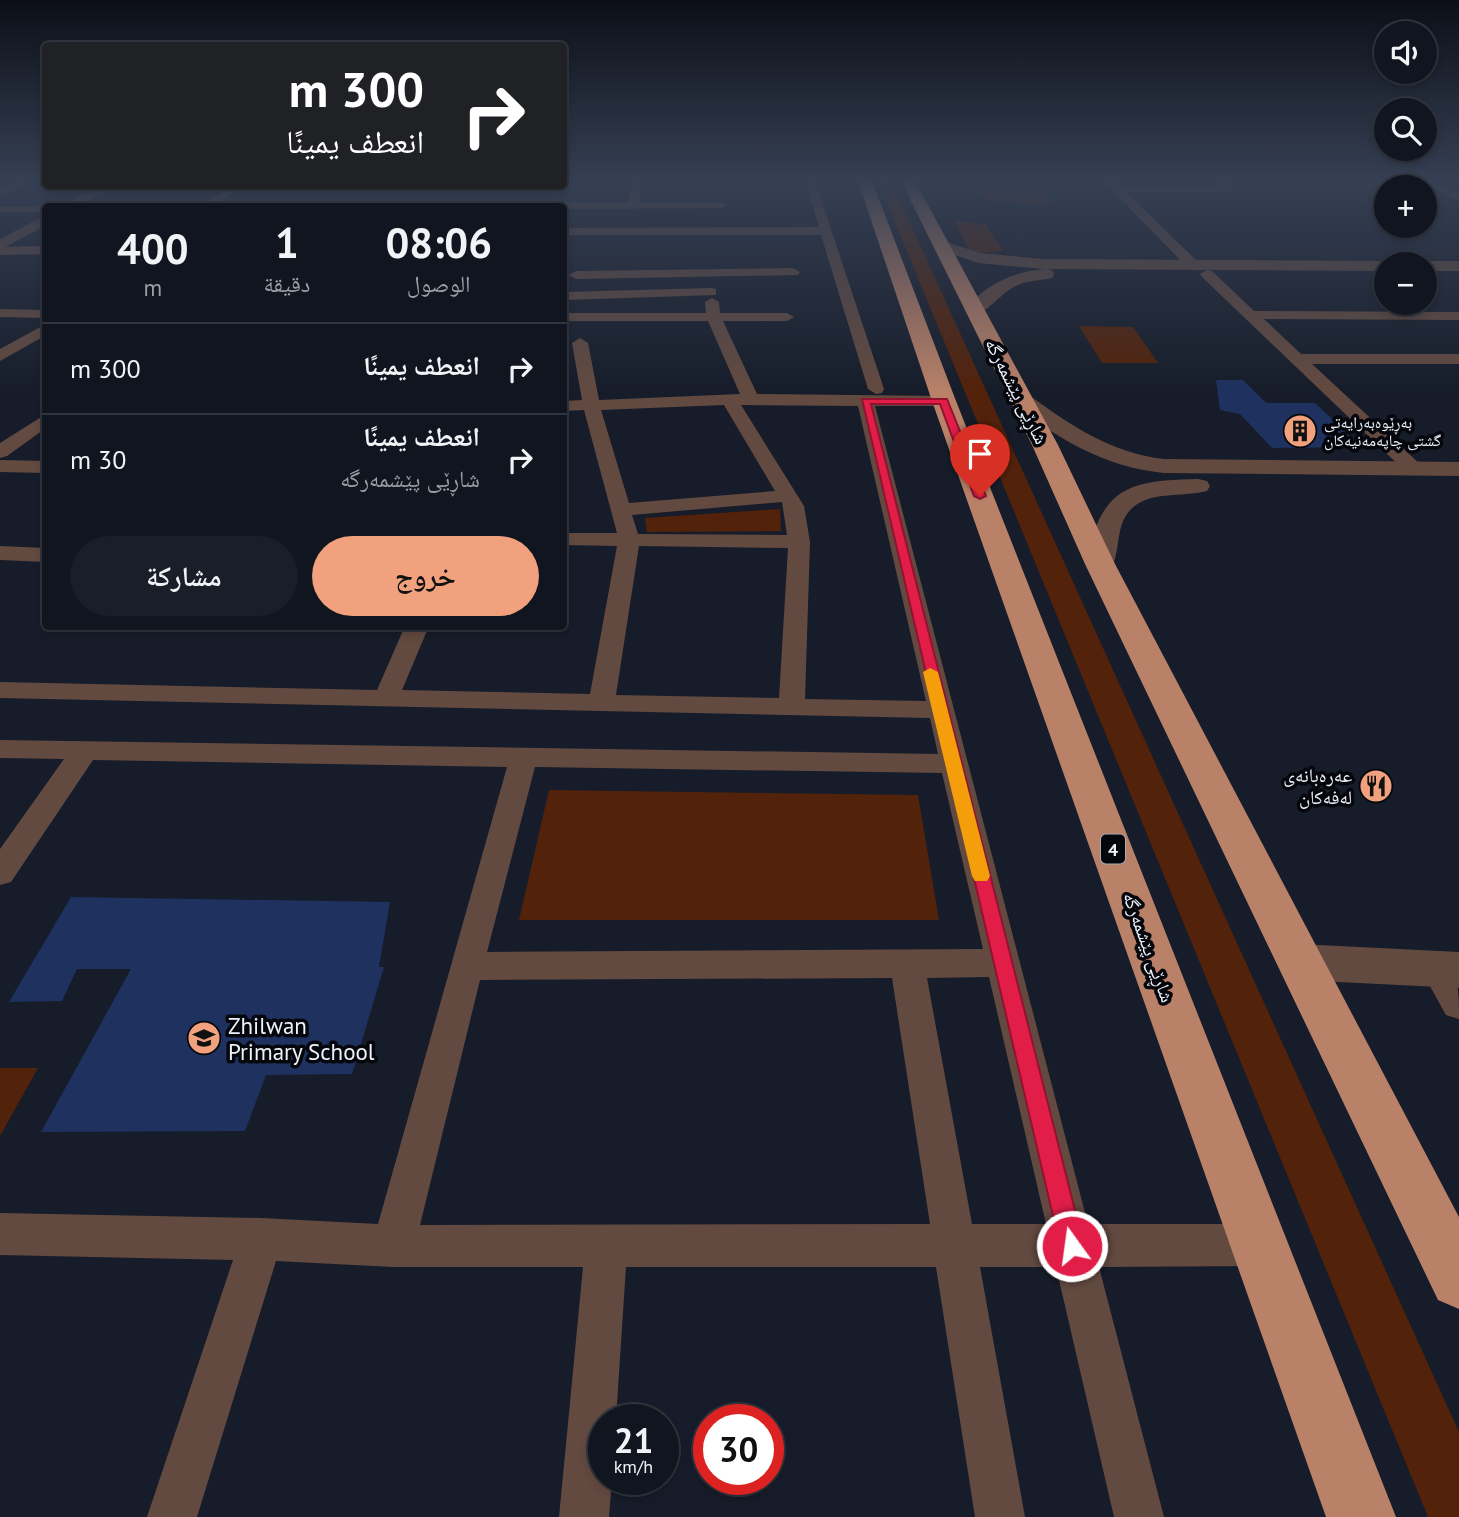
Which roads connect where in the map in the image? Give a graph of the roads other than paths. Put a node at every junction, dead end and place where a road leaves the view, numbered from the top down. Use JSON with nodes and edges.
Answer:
{"nodes":[{"id":1,"x":832,"y":252,"type":"edge"},
{"id":2,"x":890,"y":252,"type":"edge"},
{"id":3,"x":945,"y":252,"type":"edge"},
{"id":4,"x":960,"y":252,"type":"edge"},
{"id":5,"x":1180,"y":252,"type":"edge"},
{"id":6,"x":1192,"y":264,"type":"junction"},
{"id":7,"x":1374,"y":266,"type":"edge"},
{"id":8,"x":1459,"y":266,"type":"edge"},
{"id":9,"x":1437,"y":270,"type":"edge"},
{"id":10,"x":793,"y":272,"type":"dead end"},
{"id":11,"x":710,"y":273,"type":"junction"},
{"id":12,"x":1437,"y":273,"type":"edge"},
{"id":13,"x":1207,"y":274,"type":"junction"},
{"id":14,"x":576,"y":275,"type":"dead end"},
{"id":15,"x":1374,"y":275,"type":"edge"},
{"id":16,"x":1459,"y":275,"type":"edge"},
{"id":17,"x":711,"y":292,"type":"junction"},
{"id":18,"x":567,"y":296,"type":"edge"},
{"id":19,"x":974,"y":310,"type":"junction"},
{"id":20,"x":0,"y":313,"type":"edge"},
{"id":21,"x":42,"y":314,"type":"edge"},
{"id":22,"x":1250,"y":315,"type":"junction"},
{"id":23,"x":713,"y":316,"type":"junction"},
{"id":24,"x":1459,"y":316,"type":"edge"},
{"id":25,"x":567,"y":317,"type":"edge"},
{"id":26,"x":787,"y":317,"type":"dead end"},
{"id":27,"x":42,"y":330,"type":"edge"},
{"id":28,"x":580,"y":343,"type":"dead end"},
{"id":29,"x":0,"y":356,"type":"edge"},
{"id":30,"x":1295,"y":359,"type":"junction"},
{"id":31,"x":1454,"y":366,"type":"edge"},
{"id":32,"x":870,"y":395,"type":"junction"},
{"id":33,"x":741,"y":400,"type":"junction"},
{"id":34,"x":944,"y":401,"type":"junction"},
{"id":35,"x":1022,"y":401,"type":"junction"},
{"id":36,"x":591,"y":404,"type":"junction"},
{"id":37,"x":567,"y":406,"type":"edge"},
{"id":38,"x":42,"y":422,"type":"edge"},
{"id":39,"x":0,"y":452,"type":"edge"},
{"id":40,"x":0,"y":466,"type":"edge"},
{"id":41,"x":42,"y":467,"type":"edge"},
{"id":42,"x":1306,"y":468,"type":"junction"},
{"id":43,"x":1414,"y":469,"type":"junction"},
{"id":44,"x":1459,"y":469,"type":"edge"},
{"id":45,"x":1323,"y":488,"type":"junction"},
{"id":46,"x":1459,"y":488,"type":"edge"},
{"id":47,"x":787,"y":496,"type":"junction"},
{"id":48,"x":622,"y":510,"type":"junction"},
{"id":49,"x":567,"y":539,"type":"edge"},
{"id":50,"x":629,"y":540,"type":"junction"},
{"id":51,"x":799,"y":542,"type":"junction"},
{"id":52,"x":41,"y":551,"type":"edge"},
{"id":53,"x":0,"y":553,"type":"edge"},
{"id":54,"x":1100,"y":564,"type":"junction"},
{"id":55,"x":415,"y":630,"type":"edge"},
{"id":56,"x":0,"y":690,"type":"edge"},
{"id":57,"x":386,"y":698,"type":"junction"},
{"id":58,"x":602,"y":703,"type":"junction"},
{"id":59,"x":792,"y":707,"type":"junction"},
{"id":60,"x":940,"y":710,"type":"junction"},
{"id":61,"x":0,"y":749,"type":"edge"},
{"id":62,"x":85,"y":751,"type":"junction"},
{"id":63,"x":524,"y":757,"type":"junction"},
{"id":64,"x":953,"y":764,"type":"junction"},
{"id":65,"x":0,"y":873,"type":"edge"},
{"id":66,"x":907,"y":962,"type":"junction"},
{"id":67,"x":1299,"y":962,"type":"junction"},
{"id":68,"x":1003,"y":963,"type":"junction"},
{"id":69,"x":466,"y":966,"type":"junction"},
{"id":70,"x":1452,"y":981,"type":"edge"},
{"id":71,"x":0,"y":1234,"type":"edge"},
{"id":72,"x":261,"y":1238,"type":"junction"},
{"id":73,"x":955,"y":1244,"type":"junction"},
{"id":74,"x":606,"y":1245,"type":"junction"},
{"id":75,"x":1259,"y":1245,"type":"junction"},
{"id":76,"x":393,"y":1246,"type":"junction"},
{"id":77,"x":1072,"y":1246,"type":"junction"},
{"id":78,"x":1459,"y":1279,"type":"edge"},
{"id":79,"x":172,"y":1517,"type":"edge"},
{"id":80,"x":584,"y":1517,"type":"edge"},
{"id":81,"x":1000,"y":1517,"type":"edge"},
{"id":82,"x":1139,"y":1517,"type":"edge"},
{"id":83,"x":1361,"y":1517,"type":"edge"}],
"edges":[{"from":1,"to":32,"type":"street"},
{"from":2,"to":34,"type":"highway","name":"شاڕێی پێشمەرگە","number":"4"},
{"from":3,"to":19,"type":"highway","name":"شاڕێی پێشمەرگە"},
{"from":4,"to":6,"type":"street"},
{"from":5,"to":6,"type":"street"},
{"from":6,"to":7,"type":"street"},
{"from":8,"to":9,"type":"street"},
{"from":10,"to":11,"type":"street"},
{"from":11,"to":14,"type":"street"},
{"from":11,"to":17,"type":"street"},
{"from":12,"to":16,"type":"street"},
{"from":13,"to":15,"type":"street"},
{"from":13,"to":19,"type":"street"},
{"from":13,"to":22,"type":"street"},
{"from":17,"to":18,"type":"street"},
{"from":17,"to":23,"type":"street"},
{"from":19,"to":35,"type":"highway","name":"شاڕێی پێشمەرگە"},
{"from":20,"to":21,"type":"street"},
{"from":22,"to":24,"type":"street"},
{"from":22,"to":30,"type":"street"},
{"from":23,"to":25,"type":"street"},
{"from":23,"to":26,"type":"street"},
{"from":23,"to":33,"type":"street"},
{"from":27,"to":29,"type":"street"},
{"from":28,"to":36,"type":"street"},
{"from":30,"to":31,"type":"street"},
{"from":30,"to":43,"type":"street"},
{"from":32,"to":33,"type":"street"},
{"from":32,"to":34,"type":"street"},
{"from":32,"to":60,"type":"street"},
{"from":33,"to":36,"type":"street"},
{"from":33,"to":47,"type":"street"},
{"from":34,"to":75,"type":"highway","name":"شاڕێی پێشمەرگە","number":"4"},
{"from":35,"to":42,"type":"street"},
{"from":35,"to":54,"type":"highway","name":"شاڕێی پێشمەرگە"},
{"from":36,"to":37,"type":"street"},
{"from":36,"to":48,"type":"street"},
{"from":38,"to":39,"type":"street"},
{"from":40,"to":41,"type":"street"},
{"from":42,"to":43,"type":"street"},
{"from":42,"to":45,"type":"street"},
{"from":43,"to":44,"type":"street"},
{"from":45,"to":46,"type":"street"},
{"from":45,"to":54,"type":"street"},
{"from":47,"to":48,"type":"street"},
{"from":47,"to":51,"type":"street"},
{"from":48,"to":50,"type":"street"},
{"from":49,"to":50,"type":"street"},
{"from":50,"to":51,"type":"street"},
{"from":50,"to":58,"type":"street"},
{"from":51,"to":59,"type":"street"},
{"from":52,"to":53,"type":"street"},
{"from":54,"to":67,"type":"highway","name":"شاڕێی پێشمەرگە"},
{"from":55,"to":57,"type":"street"},
{"from":56,"to":57,"type":"street"},
{"from":57,"to":58,"type":"street"},
{"from":58,"to":59,"type":"street"},
{"from":59,"to":60,"type":"street"},
{"from":60,"to":64,"type":"street"},
{"from":61,"to":62,"type":"street"},
{"from":62,"to":63,"type":"street"},
{"from":62,"to":65,"type":"street"},
{"from":63,"to":64,"type":"street"},
{"from":63,"to":69,"type":"street"},
{"from":64,"to":68,"type":"street"},
{"from":66,"to":68,"type":"street"},
{"from":66,"to":69,"type":"street"},
{"from":66,"to":73,"type":"street"},
{"from":67,"to":70,"type":"street"},
{"from":67,"to":78,"type":"highway","name":"شاڕێی پێشمەرگە"},
{"from":68,"to":77,"type":"street"},
{"from":69,"to":76,"type":"street"},
{"from":71,"to":72,"type":"street"},
{"from":72,"to":76,"type":"street"},
{"from":72,"to":79,"type":"street"},
{"from":73,"to":74,"type":"street"},
{"from":73,"to":77,"type":"street"},
{"from":73,"to":81,"type":"street"},
{"from":74,"to":76,"type":"street"},
{"from":74,"to":80,"type":"street"},
{"from":75,"to":77,"type":"street"},
{"from":75,"to":83,"type":"highway","name":"شاڕێی پێشمەرگە","number":"4"},
{"from":77,"to":82,"type":"street"}]}
